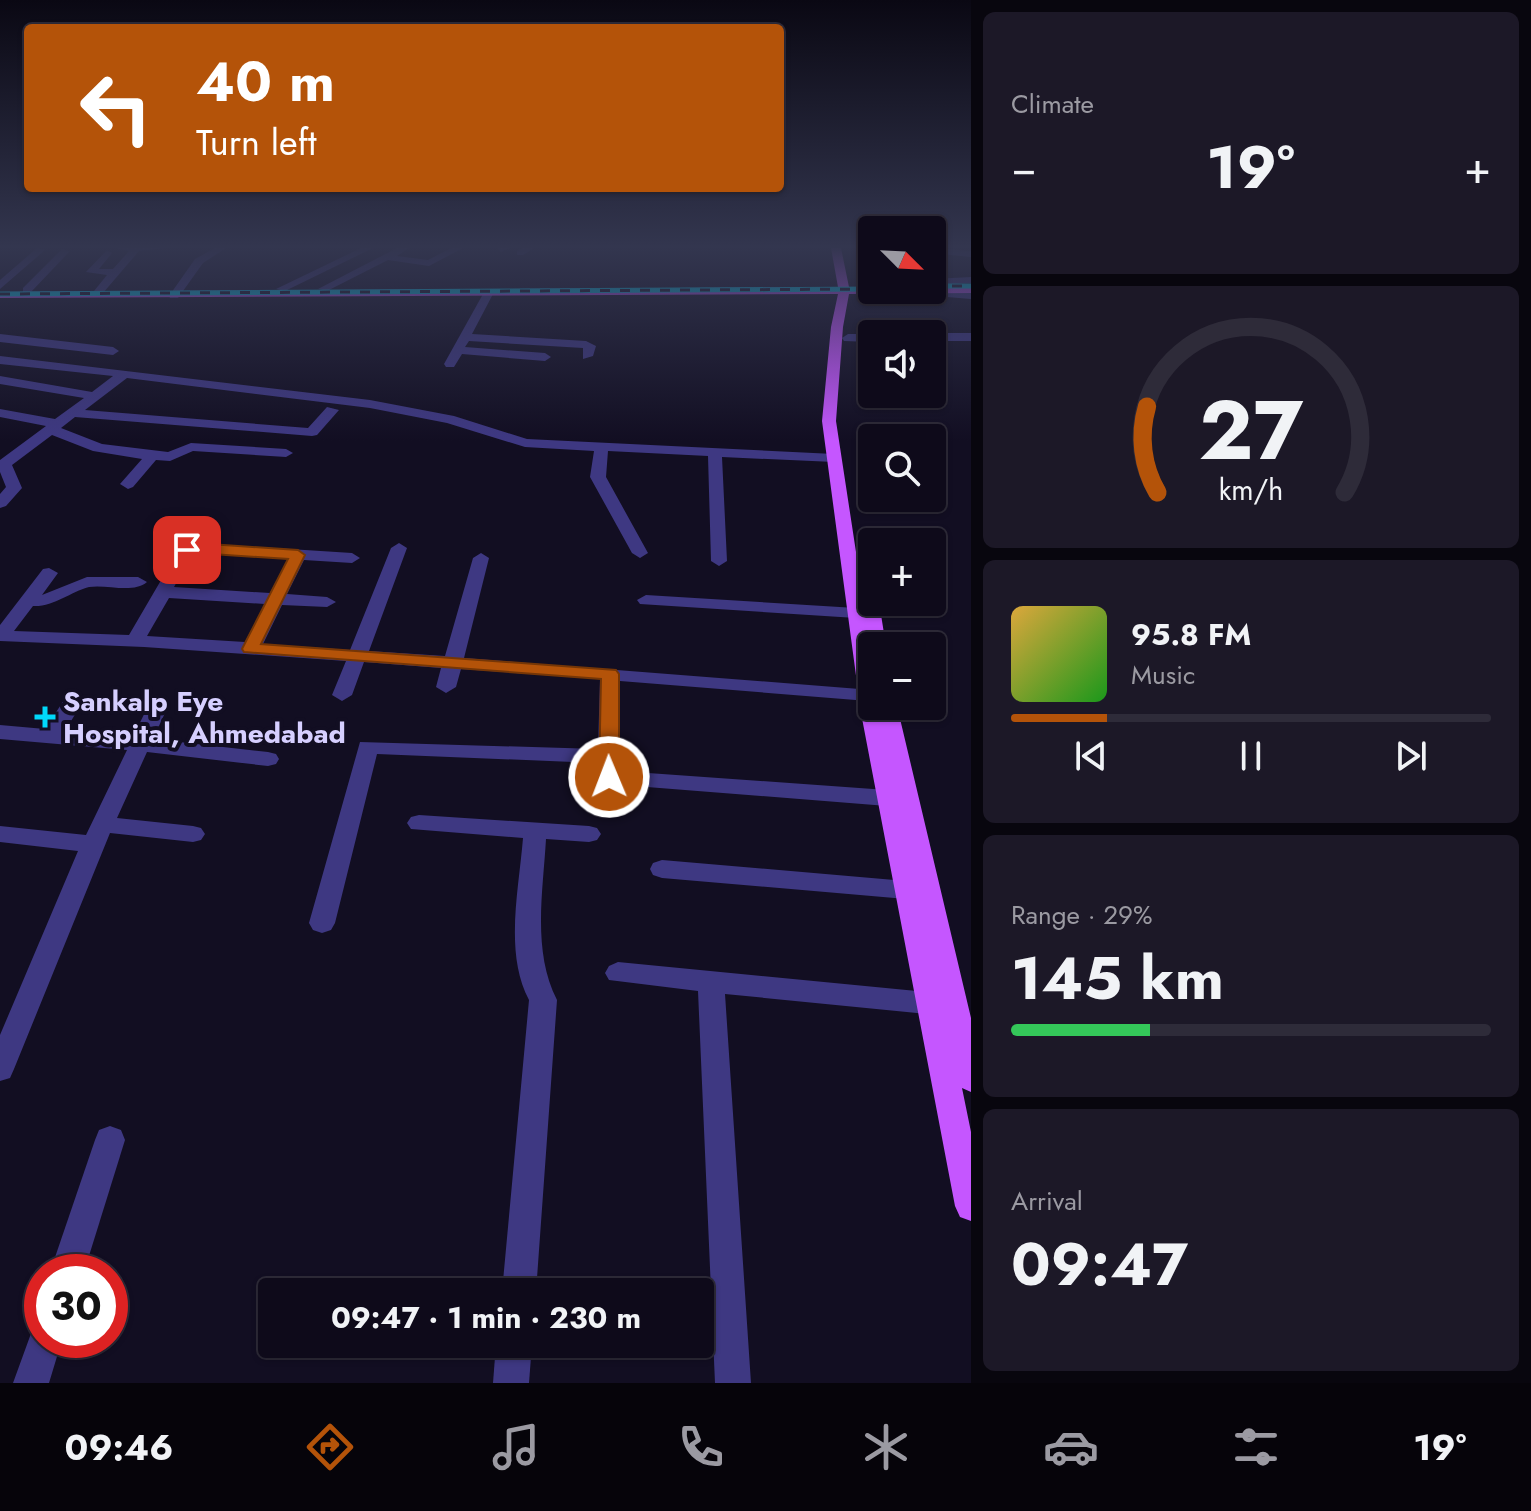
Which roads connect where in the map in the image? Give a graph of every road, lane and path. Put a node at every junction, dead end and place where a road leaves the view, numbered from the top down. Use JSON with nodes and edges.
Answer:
{"nodes":[{"id":1,"x":478,"y":313,"type":"edge"},
{"id":2,"x":841,"y":313,"type":"edge"},
{"id":3,"x":848,"y":313,"type":"edge"},
{"id":4,"x":465,"y":337,"type":"junction"},
{"id":5,"x":946,"y":337,"type":"edge"},
{"id":6,"x":971,"y":337,"type":"edge"},
{"id":7,"x":0,"y":338,"type":"edge"},
{"id":8,"x":848,"y":338,"type":"junction"},
{"id":9,"x":858,"y":338,"type":"edge"},
{"id":10,"x":458,"y":350,"type":"junction"},
{"id":11,"x":113,"y":351,"type":"dead end"},
{"id":12,"x":587,"y":356,"type":"dead end"},
{"id":13,"x":545,"y":357,"type":"dead end"},
{"id":14,"x":0,"y":360,"type":"edge"},
{"id":15,"x":450,"y":364,"type":"dead end"},
{"id":16,"x":123,"y":375,"type":"junction"},
{"id":17,"x":0,"y":380,"type":"edge"},
{"id":18,"x":95,"y":396,"type":"junction"},
{"id":19,"x":332,"y":410,"type":"dead end"},
{"id":20,"x":0,"y":413,"type":"edge"},
{"id":21,"x":72,"y":413,"type":"junction"},
{"id":22,"x":55,"y":427,"type":"junction"},
{"id":23,"x":0,"y":447,"type":"edge"},
{"id":24,"x":601,"y":448,"type":"junction"},
{"id":25,"x":21,"y":451,"type":"junction"},
{"id":26,"x":286,"y":453,"type":"dead end"},
{"id":27,"x":715,"y":453,"type":"junction"},
{"id":28,"x":153,"y":455,"type":"junction"},
{"id":29,"x":834,"y":458,"type":"junction"},
{"id":30,"x":2,"y":464,"type":"edge"},
{"id":31,"x":128,"y":484,"type":"dead end"},
{"id":32,"x":0,"y":503,"type":"edge"},
{"id":33,"x":399,"y":548,"type":"dead end"},
{"id":34,"x":640,"y":553,"type":"dead end"},
{"id":35,"x":298,"y":555,"type":"junction"},
{"id":36,"x":352,"y":558,"type":"dead end"},
{"id":37,"x":481,"y":558,"type":"dead end"},
{"id":38,"x":719,"y":561,"type":"dead end"},
{"id":39,"x":49,"y":573,"type":"dead end"},
{"id":40,"x":138,"y":582,"type":"dead end"},
{"id":41,"x":162,"y":592,"type":"junction"},
{"id":42,"x":276,"y":599,"type":"junction"},
{"id":43,"x":29,"y":600,"type":"junction"},
{"id":44,"x":646,"y":600,"type":"dead end"},
{"id":45,"x":327,"y":602,"type":"dead end"},
{"id":46,"x":856,"y":613,"type":"junction"},
{"id":47,"x":861,"y":632,"type":"edge"},
{"id":48,"x":875,"y":632,"type":"edge"},
{"id":49,"x":0,"y":636,"type":"edge"},
{"id":50,"x":135,"y":641,"type":"junction"},
{"id":51,"x":251,"y":649,"type":"junction"},
{"id":52,"x":356,"y":655,"type":"junction"},
{"id":53,"x":454,"y":663,"type":"junction"},
{"id":54,"x":610,"y":674,"type":"junction"},
{"id":55,"x":446,"y":687,"type":"dead end"},
{"id":56,"x":342,"y":695,"type":"dead end"},
{"id":57,"x":75,"y":698,"type":"dead end"},
{"id":58,"x":858,"y":698,"type":"edge"},
{"id":59,"x":160,"y":702,"type":"dead end"},
{"id":60,"x":880,"y":720,"type":"edge"},
{"id":61,"x":884,"y":720,"type":"edge"},
{"id":62,"x":0,"y":732,"type":"edge"},
{"id":63,"x":51,"y":736,"type":"junction"},
{"id":64,"x":141,"y":744,"type":"junction"},
{"id":65,"x":608,"y":756,"type":"junction"},
{"id":66,"x":268,"y":759,"type":"dead end"},
{"id":67,"x":887,"y":798,"type":"junction"},
{"id":68,"x":419,"y":823,"type":"dead end"},
{"id":69,"x":535,"y":831,"type":"junction"},
{"id":70,"x":0,"y":834,"type":"edge"},
{"id":71,"x":98,"y":834,"type":"junction"},
{"id":72,"x":193,"y":834,"type":"dead end"},
{"id":73,"x":589,"y":834,"type":"dead end"},
{"id":74,"x":662,"y":869,"type":"dead end"},
{"id":75,"x":906,"y":890,"type":"junction"},
{"id":76,"x":322,"y":923,"type":"dead end"},
{"id":77,"x":618,"y":973,"type":"dead end"},
{"id":78,"x":711,"y":982,"type":"junction"},
{"id":79,"x":962,"y":986,"type":"edge"},
{"id":80,"x":927,"y":1003,"type":"junction"},
{"id":81,"x":0,"y":1069,"type":"edge"},
{"id":82,"x":971,"y":1079,"type":"edge"},
{"id":83,"x":110,"y":1140,"type":"dead end"},
{"id":84,"x":971,"y":1206,"type":"edge"},
{"id":85,"x":73,"y":1254,"type":"edge"},
{"id":86,"x":520,"y":1278,"type":"edge"},
{"id":87,"x":39,"y":1358,"type":"edge"},
{"id":88,"x":513,"y":1358,"type":"edge"},
{"id":89,"x":31,"y":1383,"type":"edge"},
{"id":90,"x":511,"y":1383,"type":"edge"},
{"id":91,"x":733,"y":1383,"type":"edge"}],
"edges":[{"from":1,"to":4,"type":"street"},
{"from":2,"to":29,"type":"main road"},
{"from":3,"to":8,"type":"main road"},
{"from":4,"to":10,"type":"street"},
{"from":4,"to":12,"type":"street"},
{"from":5,"to":6,"type":"street"},
{"from":7,"to":11,"type":"street"},
{"from":8,"to":9,"type":"street"},
{"from":8,"to":48,"type":"main road"},
{"from":10,"to":13,"type":"street"},
{"from":10,"to":15,"type":"street"},
{"from":14,"to":16,"type":"street"},
{"from":16,"to":18,"type":"street"},
{"from":16,"to":24,"type":"street"},
{"from":17,"to":18,"type":"street"},
{"from":18,"to":21,"type":"street"},
{"from":19,"to":21,"type":"street"},
{"from":20,"to":22,"type":"street"},
{"from":21,"to":22,"type":"street"},
{"from":22,"to":25,"type":"street"},
{"from":22,"to":28,"type":"street"},
{"from":23,"to":25,"type":"street"},
{"from":24,"to":27,"type":"street"},
{"from":24,"to":34,"type":"street"},
{"from":25,"to":30,"type":"street"},
{"from":26,"to":28,"type":"street"},
{"from":27,"to":29,"type":"street"},
{"from":27,"to":38,"type":"street"},
{"from":28,"to":31,"type":"street"},
{"from":29,"to":46,"type":"main road"},
{"from":30,"to":32,"type":"street"},
{"from":33,"to":52,"type":"street"},
{"from":35,"to":36,"type":"street"},
{"from":35,"to":41,"type":"street"},
{"from":35,"to":42,"type":"street"},
{"from":37,"to":53,"type":"street"},
{"from":39,"to":43,"type":"street"},
{"from":40,"to":43,"type":"street"},
{"from":41,"to":42,"type":"street"},
{"from":41,"to":50,"type":"street"},
{"from":42,"to":45,"type":"street"},
{"from":42,"to":51,"type":"street"},
{"from":43,"to":49,"type":"street"},
{"from":44,"to":46,"type":"street"},
{"from":46,"to":47,"type":"main road"},
{"from":49,"to":50,"type":"street"},
{"from":50,"to":51,"type":"street"},
{"from":51,"to":52,"type":"street"},
{"from":52,"to":53,"type":"street"},
{"from":52,"to":56,"type":"street"},
{"from":53,"to":54,"type":"street"},
{"from":53,"to":55,"type":"street"},
{"from":54,"to":58,"type":"street"},
{"from":54,"to":65,"type":"street"},
{"from":57,"to":63,"type":"street"},
{"from":59,"to":64,"type":"street"},
{"from":60,"to":67,"type":"main road"},
{"from":61,"to":79,"type":"main road"},
{"from":62,"to":63,"type":"street"},
{"from":63,"to":64,"type":"street"},
{"from":64,"to":66,"type":"street"},
{"from":64,"to":71,"type":"street"},
{"from":65,"to":67,"type":"street"},
{"from":65,"to":76,"type":"street"},
{"from":67,"to":75,"type":"main road"},
{"from":68,"to":69,"type":"street"},
{"from":69,"to":73,"type":"street"},
{"from":69,"to":86,"type":"street"},
{"from":70,"to":71,"type":"street"},
{"from":71,"to":72,"type":"street"},
{"from":71,"to":81,"type":"street"},
{"from":74,"to":75,"type":"street"},
{"from":75,"to":80,"type":"main road"},
{"from":77,"to":78,"type":"street"},
{"from":78,"to":80,"type":"street"},
{"from":78,"to":91,"type":"street"},
{"from":79,"to":82,"type":"main road"},
{"from":80,"to":84,"type":"main road"},
{"from":83,"to":85,"type":"street"},
{"from":87,"to":89,"type":"street"},
{"from":88,"to":90,"type":"street"}]}
